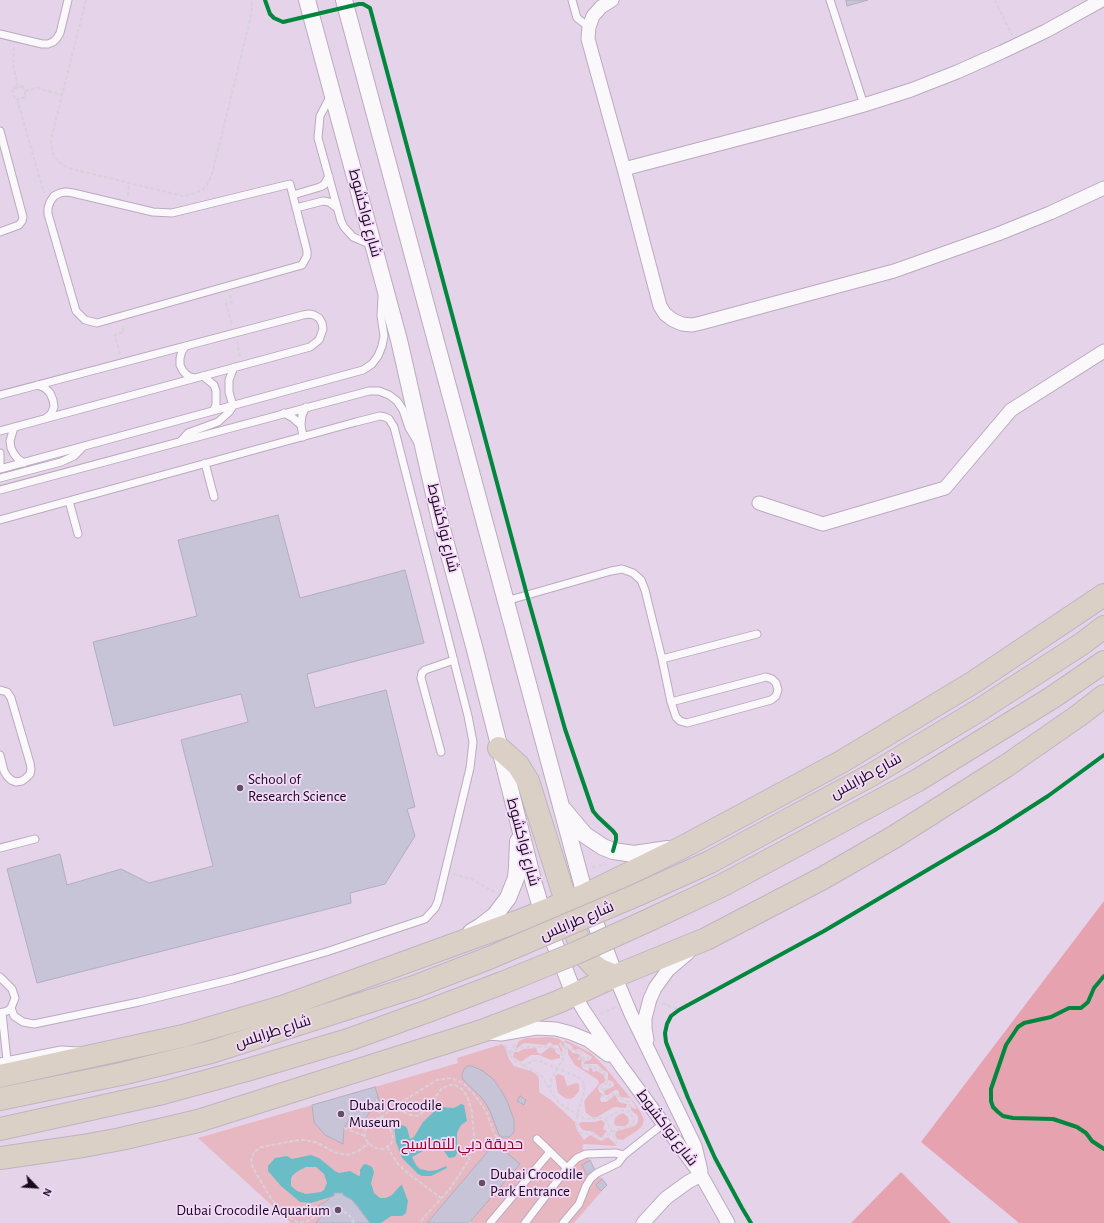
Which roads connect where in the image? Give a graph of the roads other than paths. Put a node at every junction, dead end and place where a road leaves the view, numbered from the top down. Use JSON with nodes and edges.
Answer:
{"nodes":[{"id":1,"x":68,"y":0,"type":"edge"},
{"id":2,"x":307,"y":0,"type":"edge"},
{"id":3,"x":344,"y":0,"type":"edge"},
{"id":4,"x":572,"y":0,"type":"edge"},
{"id":5,"x":612,"y":0,"type":"edge"},
{"id":6,"x":830,"y":0,"type":"edge"},
{"id":7,"x":1102,"y":0,"type":"edge"},
{"id":8,"x":589,"y":27,"type":"junction"},
{"id":9,"x":0,"y":34,"type":"edge"},
{"id":10,"x":332,"y":93,"type":"junction"},
{"id":11,"x":864,"y":105,"type":"junction"},
{"id":12,"x":0,"y":131,"type":"edge"},
{"id":13,"x":3,"y":156,"type":"edge"},
{"id":14,"x":624,"y":169,"type":"junction"},
{"id":15,"x":329,"y":176,"type":"junction"},
{"id":16,"x":1104,"y":188,"type":"edge"},
{"id":17,"x":293,"y":195,"type":"junction"},
{"id":18,"x":296,"y":208,"type":"junction"},
{"id":19,"x":337,"y":208,"type":"junction"},
{"id":20,"x":0,"y":232,"type":"edge"},
{"id":21,"x":374,"y":246,"type":"junction"},
{"id":22,"x":385,"y":287,"type":"junction"},
{"id":23,"x":186,"y":346,"type":"junction"},
{"id":24,"x":1104,"y":351,"type":"edge"},
{"id":25,"x":234,"y":367,"type":"junction"},
{"id":26,"x":203,"y":376,"type":"junction"},
{"id":27,"x":195,"y":378,"type":"junction"},
{"id":28,"x":38,"y":385,"type":"junction"},
{"id":29,"x":0,"y":395,"type":"edge"},
{"id":30,"x":233,"y":406,"type":"junction"},
{"id":31,"x":306,"y":407,"type":"junction"},
{"id":32,"x":214,"y":411,"type":"junction"},
{"id":33,"x":284,"y":413,"type":"junction"},
{"id":34,"x":46,"y":418,"type":"junction"},
{"id":35,"x":300,"y":425,"type":"junction"},
{"id":36,"x":14,"y":427,"type":"junction"},
{"id":37,"x":0,"y":431,"type":"edge"},
{"id":38,"x":303,"y":437,"type":"junction"},
{"id":39,"x":180,"y":442,"type":"junction"},
{"id":40,"x":84,"y":446,"type":"junction"},
{"id":41,"x":424,"y":448,"type":"junction"},
{"id":42,"x":0,"y":453,"type":"edge"},
{"id":43,"x":24,"y":462,"type":"junction"},
{"id":44,"x":205,"y":464,"type":"junction"},
{"id":45,"x":0,"y":466,"type":"edge"},
{"id":46,"x":0,"y":469,"type":"edge"},
{"id":47,"x":0,"y":478,"type":"edge"},
{"id":48,"x":0,"y":490,"type":"edge"},
{"id":49,"x":214,"y":497,"type":"dead end"},
{"id":50,"x":69,"y":501,"type":"junction"},
{"id":51,"x":759,"y":503,"type":"dead end"},
{"id":52,"x":0,"y":520,"type":"edge"},
{"id":53,"x":78,"y":534,"type":"dead end"},
{"id":54,"x":1104,"y":595,"type":"edge"},
{"id":55,"x":506,"y":601,"type":"junction"},
{"id":56,"x":1104,"y":627,"type":"edge"},
{"id":57,"x":757,"y":634,"type":"dead end"},
{"id":58,"x":662,"y":659,"type":"junction"},
{"id":59,"x":454,"y":660,"type":"junction"},
{"id":60,"x":1104,"y":662,"type":"edge"},
{"id":61,"x":0,"y":690,"type":"edge"},
{"id":62,"x":1104,"y":696,"type":"edge"},
{"id":63,"x":672,"y":702,"type":"junction"},
{"id":64,"x":499,"y":748,"type":"junction"},
{"id":65,"x":441,"y":752,"type":"dead end"},
{"id":66,"x":0,"y":755,"type":"edge"},
{"id":67,"x":561,"y":805,"type":"junction"},
{"id":68,"x":518,"y":824,"type":"junction"},
{"id":69,"x":35,"y":839,"type":"dead end"},
{"id":70,"x":0,"y":848,"type":"edge"},
{"id":71,"x":681,"y":848,"type":"junction"},
{"id":72,"x":575,"y":898,"type":"junction"},
{"id":73,"x":542,"y":911,"type":"junction"},
{"id":74,"x":706,"y":939,"type":"junction"},
{"id":75,"x":442,"y":948,"type":"junction"},
{"id":76,"x":615,"y":976,"type":"junction"},
{"id":77,"x":0,"y":977,"type":"edge"},
{"id":78,"x":574,"y":994,"type":"junction"},
{"id":79,"x":11,"y":1008,"type":"junction"},
{"id":80,"x":1,"y":1013,"type":"edge"},
{"id":81,"x":482,"y":1031,"type":"junction"},
{"id":82,"x":649,"y":1053,"type":"junction"},
{"id":83,"x":2,"y":1066,"type":"edge"},
{"id":84,"x":621,"y":1066,"type":"junction"},
{"id":85,"x":0,"y":1099,"type":"edge"},
{"id":86,"x":663,"y":1124,"type":"junction"},
{"id":87,"x":0,"y":1129,"type":"edge"},
{"id":88,"x":537,"y":1139,"type":"dead end"},
{"id":89,"x":550,"y":1152,"type":"junction"},
{"id":90,"x":624,"y":1155,"type":"junction"},
{"id":91,"x":0,"y":1158,"type":"edge"},
{"id":92,"x":567,"y":1168,"type":"junction"},
{"id":93,"x":701,"y":1175,"type":"junction"},
{"id":94,"x":490,"y":1223,"type":"edge"},
{"id":95,"x":525,"y":1223,"type":"edge"},
{"id":96,"x":563,"y":1223,"type":"edge"},
{"id":97,"x":643,"y":1223,"type":"edge"},
{"id":98,"x":728,"y":1223,"type":"edge"}],
"edges":[{"from":1,"to":9,"type":"lane"},
{"from":2,"to":10,"type":"street","name":"شارع نواكشوط"},
{"from":3,"to":55,"type":"street"},
{"from":4,"to":8,"type":"lane"},
{"from":5,"to":8,"type":"street"},
{"from":6,"to":11,"type":"lane"},
{"from":7,"to":11,"type":"street"},
{"from":8,"to":14,"type":"street"},
{"from":10,"to":15,"type":"lane"},
{"from":10,"to":21,"type":"street","name":"شارع نواكشوط"},
{"from":11,"to":14,"type":"street"},
{"from":12,"to":13,"type":"lane"},
{"from":13,"to":20,"type":"lane"},
{"from":14,"to":16,"type":"street"},
{"from":15,"to":17,"type":"lane"},
{"from":15,"to":19,"type":"lane"},
{"from":17,"to":18,"type":"lane"},
{"from":17,"to":18,"type":"lane"},
{"from":18,"to":19,"type":"lane"},
{"from":19,"to":21,"type":"lane"},
{"from":21,"to":22,"type":"street","name":"شارع نواكشوط"},
{"from":22,"to":30,"type":"lane"},
{"from":22,"to":41,"type":"street","name":"شارع نواكشوط"},
{"from":23,"to":25,"type":"lane"},
{"from":23,"to":27,"type":"lane"},
{"from":23,"to":28,"type":"lane"},
{"from":24,"to":51,"type":"street"},
{"from":25,"to":26,"type":"lane"},
{"from":25,"to":30,"type":"lane"},
{"from":26,"to":27,"type":"lane"},
{"from":26,"to":32,"type":"lane"},
{"from":27,"to":34,"type":"lane"},
{"from":28,"to":29,"type":"lane"},
{"from":28,"to":34,"type":"lane"},
{"from":30,"to":32,"type":"lane"},
{"from":30,"to":39,"type":"lane"},
{"from":31,"to":33,"type":"lane"},
{"from":31,"to":35,"type":"lane"},
{"from":31,"to":41,"type":"lane"},
{"from":32,"to":40,"type":"lane"},
{"from":33,"to":35,"type":"lane"},
{"from":33,"to":39,"type":"lane"},
{"from":34,"to":36,"type":"lane"},
{"from":35,"to":38,"type":"lane"},
{"from":36,"to":37,"type":"lane"},
{"from":36,"to":43,"type":"lane"},
{"from":38,"to":44,"type":"lane"},
{"from":38,"to":59,"type":"lane"},
{"from":39,"to":48,"type":"lane"},
{"from":40,"to":43,"type":"lane"},
{"from":40,"to":47,"type":"lane"},
{"from":41,"to":64,"type":"street","name":"شارع نواكشوط"},
{"from":42,"to":45,"type":"lane"},
{"from":43,"to":46,"type":"lane"},
{"from":44,"to":49,"type":"lane"},
{"from":44,"to":50,"type":"lane"},
{"from":50,"to":52,"type":"lane"},
{"from":50,"to":53,"type":"lane"},
{"from":54,"to":71,"type":"highway"},
{"from":55,"to":58,"type":"lane"},
{"from":55,"to":67,"type":"street"},
{"from":56,"to":85,"type":"highway","name":"شارع طرابلس","bridge":true},
{"from":57,"to":58,"type":"lane"},
{"from":58,"to":63,"type":"lane"},
{"from":59,"to":65,"type":"lane"},
{"from":59,"to":79,"type":"lane"},
{"from":60,"to":87,"type":"highway","name":"شارع طرابلس","bridge":true},
{"from":61,"to":66,"type":"lane"},
{"from":62,"to":74,"type":"highway"},
{"from":63,"to":63,"type":"lane"},
{"from":64,"to":68,"type":"street","name":"شارع نواكشوط"},
{"from":64,"to":72,"type":"highway"},
{"from":67,"to":71,"type":"street"},
{"from":67,"to":72,"type":"street"},
{"from":68,"to":73,"type":"street","name":"شارع نواكشوط"},
{"from":68,"to":75,"type":"street"},
{"from":69,"to":70,"type":"lane"},
{"from":71,"to":72,"type":"highway"},
{"from":72,"to":73,"type":"highway"},
{"from":72,"to":76,"type":"highway"},
{"from":73,"to":75,"type":"highway"},
{"from":73,"to":78,"type":"street","name":"شارع نواكشوط"},
{"from":74,"to":76,"type":"highway"},
{"from":74,"to":82,"type":"street"},
{"from":75,"to":83,"type":"highway"},
{"from":76,"to":78,"type":"highway"},
{"from":76,"to":82,"type":"street","name":"شارع نواكشوط"},
{"from":77,"to":79,"type":"lane"},
{"from":78,"to":81,"type":"highway"},
{"from":78,"to":84,"type":"street","name":"شارع نواكشوط"},
{"from":79,"to":80,"type":"lane"},
{"from":80,"to":83,"type":"lane"},
{"from":81,"to":84,"type":"street"},
{"from":81,"to":91,"type":"highway"},
{"from":82,"to":93,"type":"street","name":"شارع نواكشوط"},
{"from":84,"to":86,"type":"street","name":"شارع نواكشوط"},
{"from":86,"to":90,"type":"lane"},
{"from":86,"to":93,"type":"street","name":"شارع نواكشوط"},
{"from":88,"to":89,"type":"lane"},
{"from":89,"to":92,"type":"lane"},
{"from":89,"to":94,"type":"lane"},
{"from":90,"to":92,"type":"lane"},
{"from":90,"to":96,"type":"lane"},
{"from":92,"to":95,"type":"lane"},
{"from":93,"to":97,"type":"street"},
{"from":93,"to":98,"type":"street"}]}
